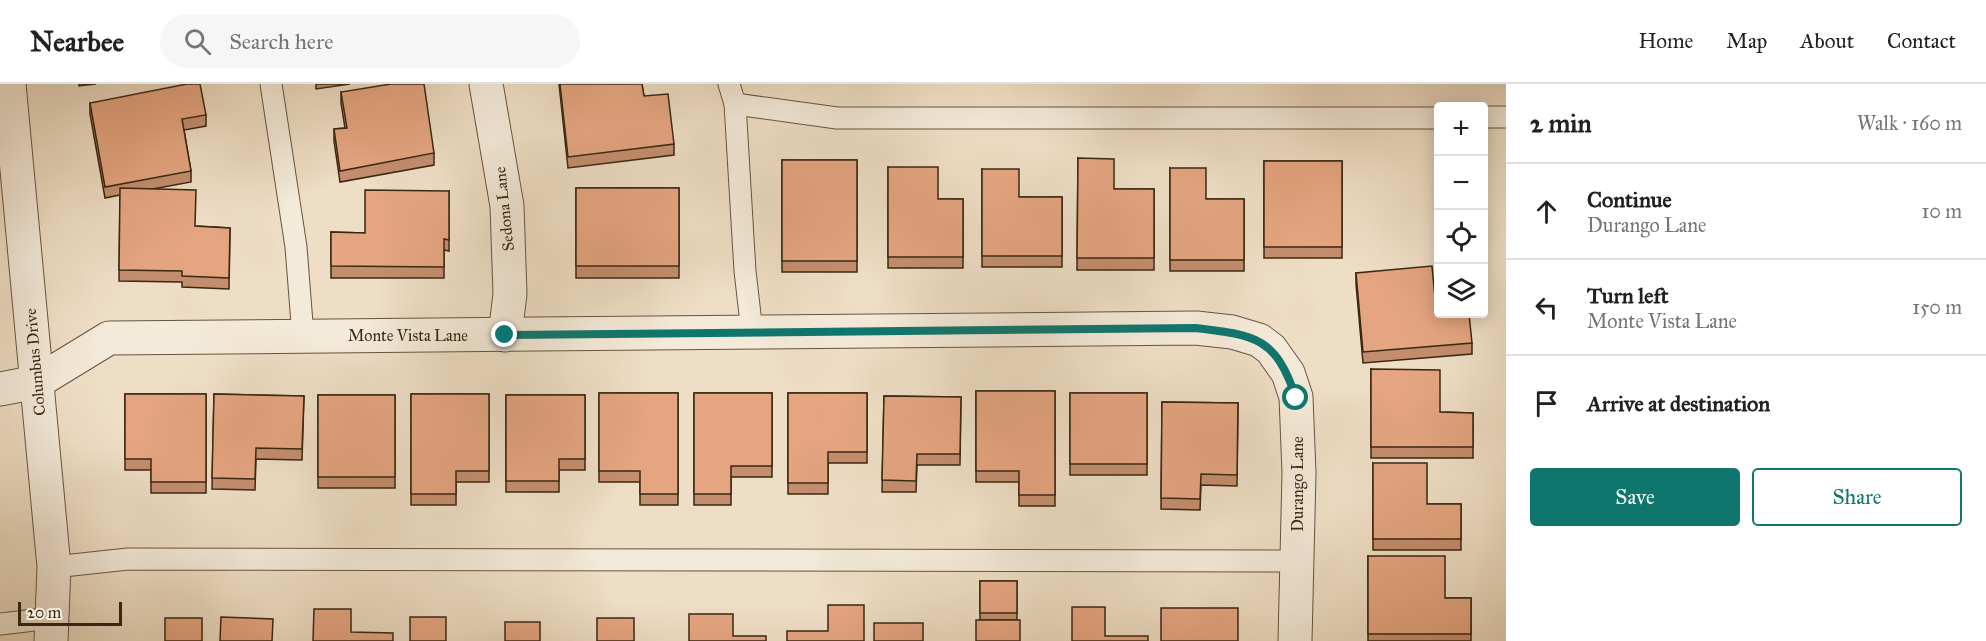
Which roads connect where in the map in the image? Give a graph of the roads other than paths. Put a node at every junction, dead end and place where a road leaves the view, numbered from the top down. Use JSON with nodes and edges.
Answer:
{"nodes":[{"id":1,"x":9,"y":84,"type":"edge"},
{"id":2,"x":271,"y":84,"type":"edge"},
{"id":3,"x":486,"y":84,"type":"edge"},
{"id":4,"x":732,"y":94,"type":"edge"},
{"id":5,"x":1488,"y":117,"type":"edge"},
{"id":6,"x":1506,"y":117,"type":"edge"},
{"id":7,"x":1434,"y":118,"type":"edge"},
{"id":8,"x":8,"y":170,"type":"edge"},
{"id":9,"x":752,"y":332,"type":"junction"},
{"id":10,"x":505,"y":335,"type":"junction"},
{"id":11,"x":303,"y":336,"type":"junction"},
{"id":12,"x":1259,"y":340,"type":"joint"},
{"id":13,"x":37,"y":382,"type":"junction"},
{"id":14,"x":0,"y":389,"type":"edge"},
{"id":15,"x":1297,"y":561,"type":"junction"},
{"id":16,"x":54,"y":567,"type":"junction"},
{"id":17,"x":0,"y":624,"type":"edge"},
{"id":18,"x":52,"y":629,"type":"edge"},
{"id":19,"x":1295,"y":641,"type":"edge"}],
"edges":[{"from":1,"to":8,"type":"street","name":"Columbus Drive"},
{"from":2,"to":11,"type":"lane"},
{"from":3,"to":10,"type":"street","name":"Sedona Lane"},
{"from":4,"to":7,"type":"lane"},
{"from":4,"to":9,"type":"lane"},
{"from":5,"to":6,"type":"lane"},
{"from":8,"to":13,"type":"street","name":"Columbus Drive"},
{"from":9,"to":10,"type":"street","name":"Monte Vista Lane"},
{"from":9,"to":12,"type":"street","name":"Monte Vista Lane"},
{"from":10,"to":11,"type":"street","name":"Monte Vista Lane"},
{"from":11,"to":13,"type":"street","name":"Monte Vista Lane"},
{"from":12,"to":15,"type":"street","name":"Durango Lane"},
{"from":13,"to":14,"type":"street","name":"Monte Vista Lane"},
{"from":13,"to":16,"type":"street","name":"Columbus Drive"},
{"from":15,"to":16,"type":"lane"},
{"from":15,"to":19,"type":"street","name":"Durango Lane"},
{"from":16,"to":18,"type":"street","name":"Columbus Drive"},
{"from":17,"to":18,"type":"lane"}]}
